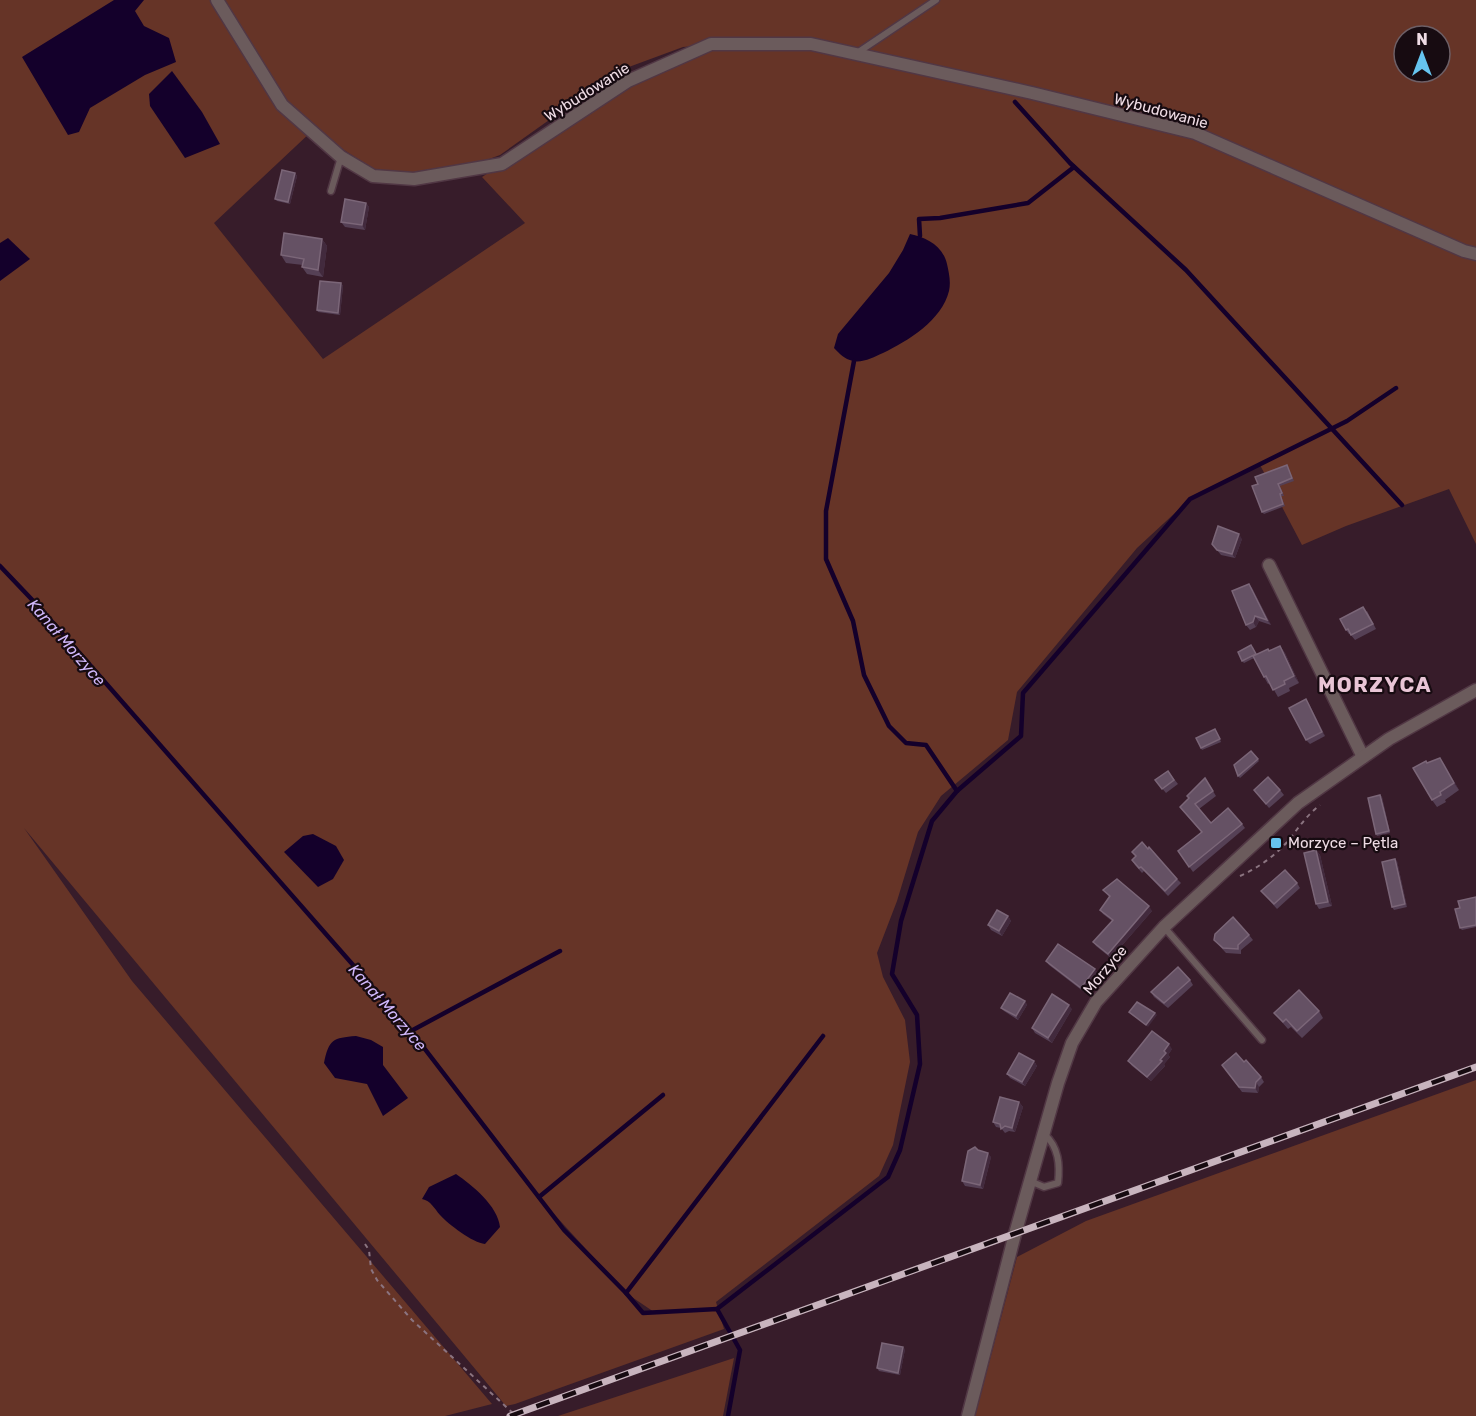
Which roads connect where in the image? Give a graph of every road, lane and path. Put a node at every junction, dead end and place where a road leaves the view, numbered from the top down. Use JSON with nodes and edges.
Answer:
{"nodes":[{"id":1,"x":217,"y":0,"type":"edge"},
{"id":2,"x":936,"y":0,"type":"edge"},
{"id":3,"x":857,"y":54,"type":"junction"},
{"id":4,"x":341,"y":157,"type":"junction"},
{"id":5,"x":331,"y":191,"type":"dead end"},
{"id":6,"x":1476,"y":254,"type":"edge"},
{"id":7,"x":1269,"y":565,"type":"dead end"},
{"id":8,"x":1476,"y":690,"type":"edge"},
{"id":9,"x":1363,"y":757,"type":"junction"},
{"id":10,"x":1327,"y":800,"type":"dead end"},
{"id":11,"x":1238,"y":877,"type":"dead end"},
{"id":12,"x":1164,"y":927,"type":"junction"},
{"id":13,"x":1262,"y":1040,"type":"dead end"},
{"id":14,"x":1044,"y":1134,"type":"junction"},
{"id":15,"x":1030,"y":1181,"type":"junction"},
{"id":16,"x":365,"y":1244,"type":"dead end"},
{"id":17,"x":516,"y":1416,"type":"edge"},
{"id":18,"x":968,"y":1416,"type":"edge"}],
"edges":[{"from":1,"to":4,"type":"street","name":"Wybudowanie"},
{"from":2,"to":3,"type":"lane"},
{"from":3,"to":4,"type":"street","name":"Wybudowanie"},
{"from":3,"to":6,"type":"street","name":"Wybudowanie"},
{"from":4,"to":5,"type":"lane"},
{"from":7,"to":9,"type":"street"},
{"from":8,"to":9,"type":"street","name":"Morzyce"},
{"from":9,"to":12,"type":"street","name":"Morzyce"},
{"from":10,"to":11,"type":"path"},
{"from":12,"to":13,"type":"lane"},
{"from":12,"to":14,"type":"street","name":"Morzyce"},
{"from":14,"to":15,"type":"street","name":"Morzyce"},
{"from":14,"to":15,"type":"lane"},
{"from":15,"to":18,"type":"street","name":"Morzyce"},
{"from":16,"to":17,"type":"path"}]}
